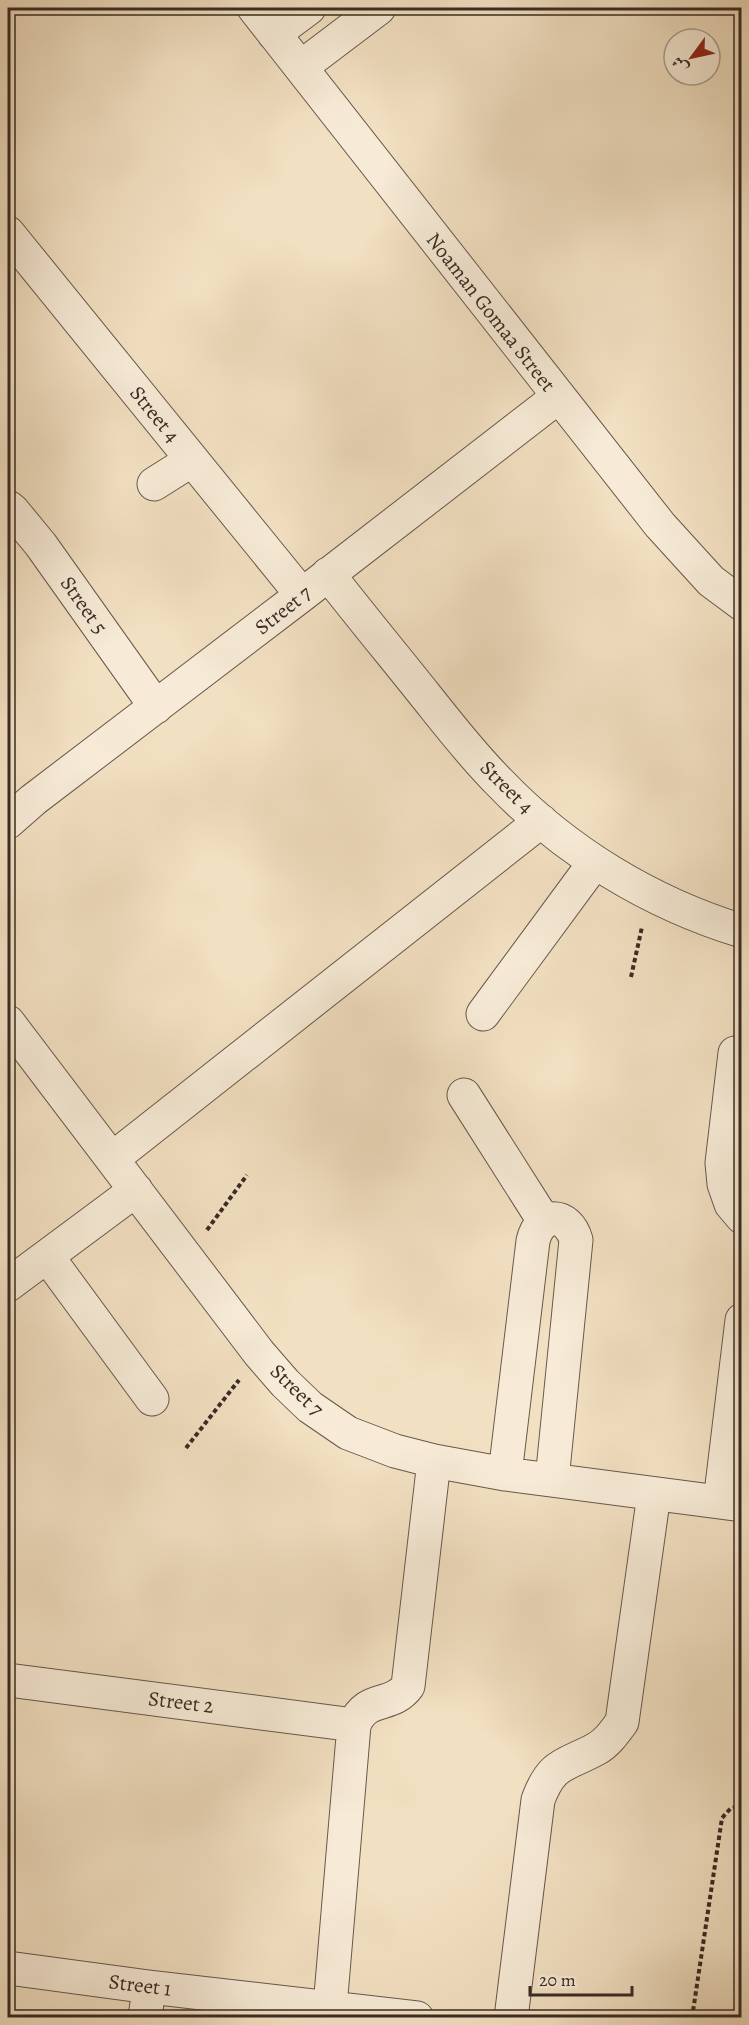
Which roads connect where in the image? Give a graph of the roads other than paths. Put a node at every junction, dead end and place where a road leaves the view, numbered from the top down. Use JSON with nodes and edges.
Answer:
{"nodes":[{"id":1,"x":254,"y":8,"type":"edge"},
{"id":2,"x":309,"y":8,"type":"edge"},
{"id":3,"x":379,"y":8,"type":"edge"},
{"id":4,"x":274,"y":34,"type":"junction"},
{"id":5,"x":301,"y":67,"type":"junction"},
{"id":6,"x":8,"y":233,"type":"edge"},
{"id":7,"x":558,"y":397,"type":"junction"},
{"id":8,"x":192,"y":460,"type":"junction"},
{"id":9,"x":154,"y":484,"type":"dead end"},
{"id":10,"x":8,"y":507,"type":"edge"},
{"id":11,"x":328,"y":574,"type":"junction"},
{"id":12,"x":302,"y":595,"type":"junction"},
{"id":13,"x":741,"y":604,"type":"edge"},
{"id":14,"x":156,"y":707,"type":"junction"},
{"id":15,"x":541,"y":821,"type":"junction"},
{"id":16,"x":8,"y":822,"type":"edge"},
{"id":17,"x":595,"y":862,"type":"junction"},
{"id":18,"x":741,"y":931,"type":"edge"},
{"id":19,"x":483,"y":1014,"type":"dead end"},
{"id":20,"x":8,"y":1022,"type":"edge"},
{"id":21,"x":735,"y":1053,"type":"dead end"},
{"id":22,"x":464,"y":1095,"type":"dead end"},
{"id":23,"x":112,"y":1159,"type":"junction"},
{"id":24,"x":136,"y":1190,"type":"junction"},
{"id":25,"x":741,"y":1217,"type":"edge"},
{"id":26,"x":544,"y":1221,"type":"junction"},
{"id":27,"x":47,"y":1256,"type":"junction"},
{"id":28,"x":8,"y":1285,"type":"edge"},
{"id":29,"x":741,"y":1320,"type":"edge"},
{"id":30,"x":152,"y":1399,"type":"dead end"},
{"id":31,"x":434,"y":1461,"type":"junction"},
{"id":32,"x":505,"y":1474,"type":"junction"},
{"id":33,"x":552,"y":1480,"type":"junction"},
{"id":34,"x":654,"y":1494,"type":"junction"},
{"id":35,"x":731,"y":1503,"type":"edge"},
{"id":36,"x":8,"y":1680,"type":"edge"},
{"id":37,"x":354,"y":1725,"type":"junction"},
{"id":38,"x":8,"y":1968,"type":"edge"},
{"id":39,"x":147,"y":2002,"type":"edge"},
{"id":40,"x":330,"y":2007,"type":"junction"},
{"id":41,"x":417,"y":2018,"type":"edge"},
{"id":42,"x":511,"y":2018,"type":"edge"}],
"edges":[{"from":1,"to":4,"type":"street","name":"Noaman Gomaa Street"},
{"from":2,"to":4,"type":"street"},
{"from":3,"to":5,"type":"street"},
{"from":4,"to":5,"type":"street","name":"Noaman Gomaa Street"},
{"from":5,"to":7,"type":"street","name":"Noaman Gomaa Street"},
{"from":6,"to":8,"type":"street","name":"Street 4"},
{"from":7,"to":11,"type":"street","name":"Street 7"},
{"from":7,"to":13,"type":"street","name":"Noaman Gomaa Street"},
{"from":8,"to":9,"type":"street"},
{"from":8,"to":12,"type":"street","name":"Street 4"},
{"from":10,"to":14,"type":"street","name":"Street 5"},
{"from":11,"to":12,"type":"street","name":"Street 7"},
{"from":11,"to":15,"type":"street","name":"Street 4"},
{"from":12,"to":14,"type":"street","name":"Street 7"},
{"from":14,"to":16,"type":"street","name":"Street 7"},
{"from":15,"to":17,"type":"street","name":"Street 4"},
{"from":15,"to":23,"type":"street"},
{"from":17,"to":18,"type":"street","name":"Street 4"},
{"from":17,"to":19,"type":"street"},
{"from":20,"to":23,"type":"street","name":"Street 7"},
{"from":21,"to":25,"type":"street"},
{"from":22,"to":26,"type":"street"},
{"from":23,"to":24,"type":"street","name":"Street 7"},
{"from":24,"to":27,"type":"street"},
{"from":24,"to":31,"type":"street","name":"Street 7"},
{"from":26,"to":32,"type":"street"},
{"from":26,"to":33,"type":"street"},
{"from":27,"to":28,"type":"street"},
{"from":27,"to":30,"type":"street"},
{"from":29,"to":35,"type":"street"},
{"from":31,"to":32,"type":"street","name":"Street 7"},
{"from":31,"to":37,"type":"street"},
{"from":32,"to":33,"type":"street","name":"Street 7"},
{"from":33,"to":34,"type":"street","name":"Street 7"},
{"from":34,"to":35,"type":"street","name":"Street 7"},
{"from":34,"to":42,"type":"street"},
{"from":36,"to":37,"type":"street","name":"Street 2"},
{"from":37,"to":40,"type":"street"},
{"from":38,"to":39,"type":"street","name":"Street 1"},
{"from":39,"to":40,"type":"street","name":"Street 1"},
{"from":40,"to":41,"type":"street","name":"Street 1"}]}
